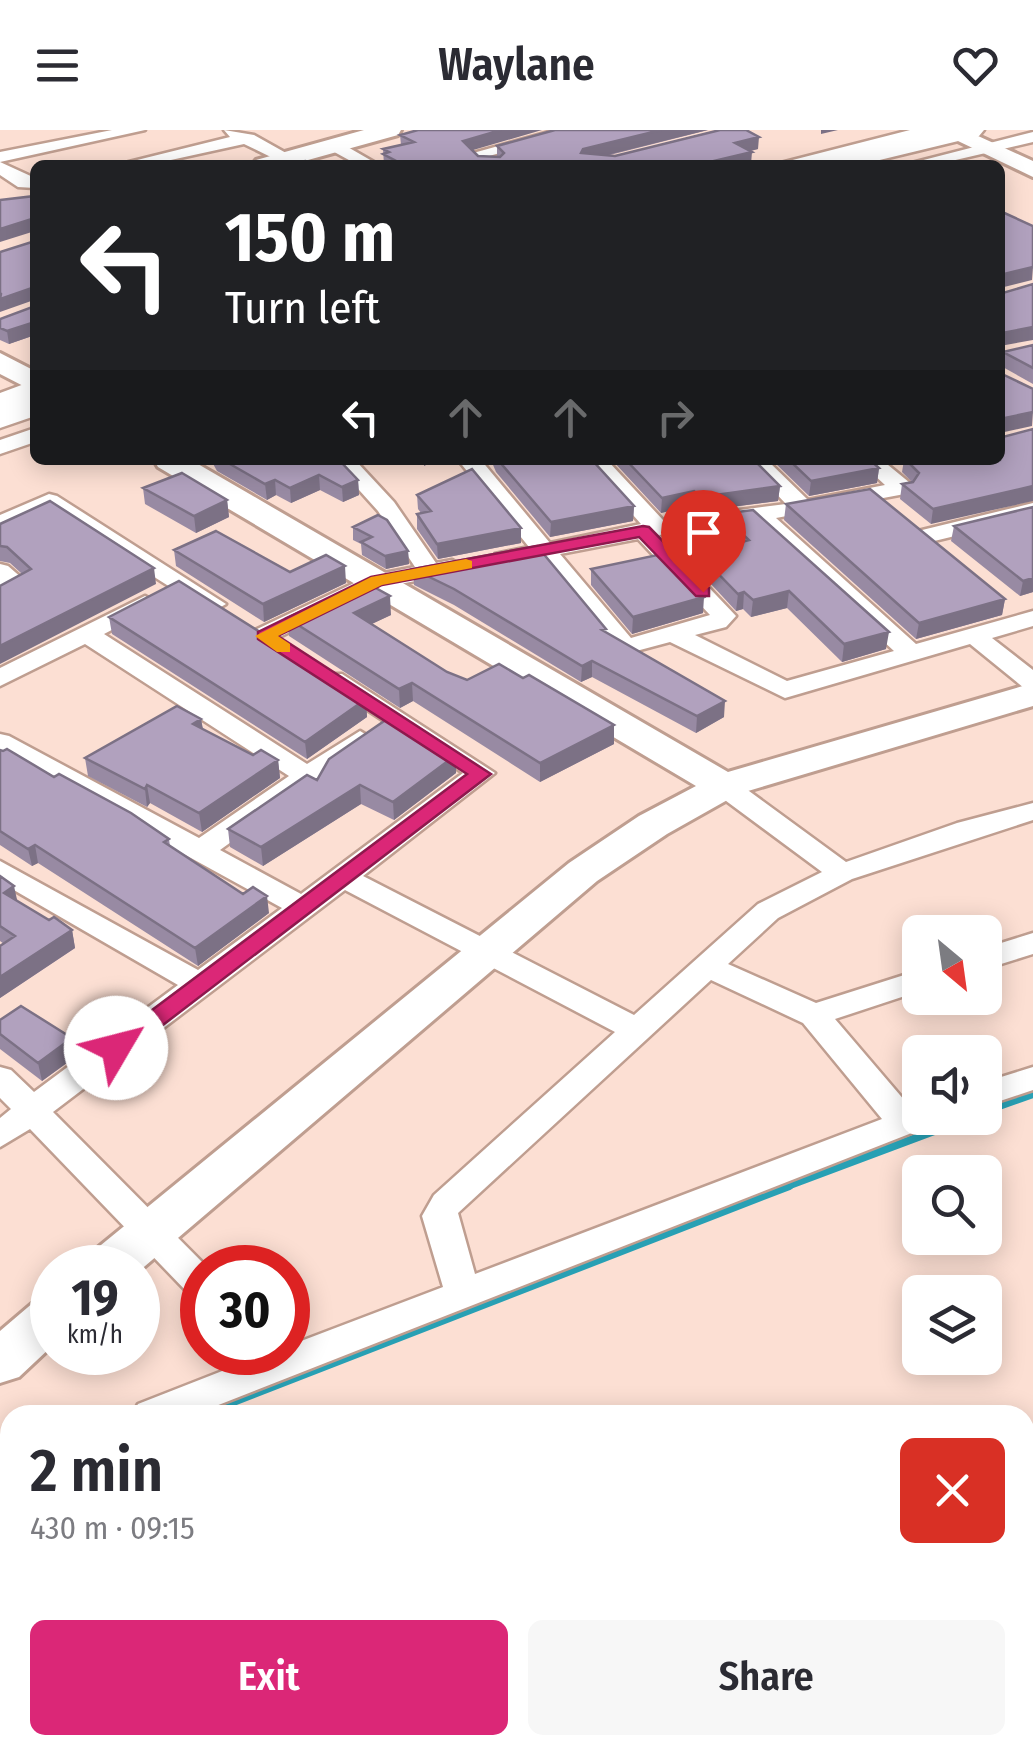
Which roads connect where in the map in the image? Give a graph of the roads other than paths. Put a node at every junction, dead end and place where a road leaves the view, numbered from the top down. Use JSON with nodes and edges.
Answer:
{"nodes":[{"id":1,"x":137,"y":130,"type":"edge"},
{"id":2,"x":229,"y":130,"type":"edge"},
{"id":3,"x":390,"y":130,"type":"edge"},
{"id":4,"x":576,"y":130,"type":"edge"},
{"id":5,"x":965,"y":134,"type":"edge"},
{"id":6,"x":1033,"y":137,"type":"edge"},
{"id":7,"x":248,"y":138,"type":"junction"},
{"id":8,"x":333,"y":145,"type":"junction"},
{"id":9,"x":0,"y":157,"type":"edge"},
{"id":10,"x":148,"y":160,"type":"edge"},
{"id":11,"x":274,"y":160,"type":"edge"},
{"id":12,"x":283,"y":160,"type":"edge"},
{"id":13,"x":362,"y":160,"type":"edge"},
{"id":14,"x":483,"y":160,"type":"edge"},
{"id":15,"x":812,"y":160,"type":"edge"},
{"id":16,"x":843,"y":160,"type":"edge"},
{"id":17,"x":882,"y":160,"type":"edge"},
{"id":18,"x":921,"y":160,"type":"edge"},
{"id":19,"x":0,"y":167,"type":"edge"},
{"id":20,"x":1033,"y":170,"type":"edge"},
{"id":21,"x":30,"y":183,"type":"edge"},
{"id":22,"x":0,"y":362,"type":"edge"},
{"id":23,"x":30,"y":381,"type":"edge"},
{"id":24,"x":30,"y":386,"type":"edge"},
{"id":25,"x":0,"y":400,"type":"edge"},
{"id":26,"x":30,"y":404,"type":"edge"},
{"id":27,"x":0,"y":416,"type":"edge"},
{"id":28,"x":30,"y":418,"type":"edge"},
{"id":29,"x":0,"y":429,"type":"edge"},
{"id":30,"x":30,"y":436,"type":"edge"},
{"id":31,"x":0,"y":448,"type":"edge"},
{"id":32,"x":178,"y":465,"type":"edge"},
{"id":33,"x":348,"y":465,"type":"edge"},
{"id":34,"x":474,"y":465,"type":"edge"},
{"id":35,"x":599,"y":465,"type":"edge"},
{"id":36,"x":760,"y":465,"type":"edge"},
{"id":37,"x":875,"y":465,"type":"edge"},
{"id":38,"x":875,"y":494,"type":"junction"},
{"id":39,"x":804,"y":508,"type":"junction"},
{"id":40,"x":1033,"y":510,"type":"edge"},
{"id":41,"x":756,"y":512,"type":"junction"},
{"id":42,"x":0,"y":522,"type":"edge"},
{"id":43,"x":914,"y":526,"type":"junction"},
{"id":44,"x":650,"y":530,"type":"junction"},
{"id":45,"x":546,"y":552,"type":"junction"},
{"id":46,"x":955,"y":560,"type":"edge"},
{"id":47,"x":429,"y":570,"type":"junction"},
{"id":48,"x":0,"y":571,"type":"edge"},
{"id":49,"x":377,"y":581,"type":"junction"},
{"id":50,"x":183,"y":584,"type":"junction"},
{"id":51,"x":0,"y":594,"type":"edge"},
{"id":52,"x":998,"y":596,"type":"edge"},
{"id":53,"x":1030,"y":618,"type":"edge"},
{"id":54,"x":248,"y":625,"type":"junction"},
{"id":55,"x":85,"y":633,"type":"junction"},
{"id":56,"x":673,"y":634,"type":"junction"},
{"id":57,"x":976,"y":637,"type":"junction"},
{"id":58,"x":912,"y":654,"type":"junction"},
{"id":59,"x":4,"y":672,"type":"edge"},
{"id":60,"x":1033,"y":684,"type":"edge"},
{"id":61,"x":1033,"y":694,"type":"edge"},
{"id":62,"x":392,"y":717,"type":"junction"},
{"id":63,"x":0,"y":742,"type":"edge"},
{"id":64,"x":306,"y":776,"type":"junction"},
{"id":65,"x":724,"y":786,"type":"junction"},
{"id":66,"x":1033,"y":811,"type":"edge"},
{"id":67,"x":198,"y":852,"type":"junction"},
{"id":68,"x":0,"y":870,"type":"edge"},
{"id":69,"x":842,"y":873,"type":"junction"},
{"id":70,"x":344,"y":878,"type":"junction"},
{"id":71,"x":304,"y":908,"type":"junction"},
{"id":72,"x":1033,"y":943,"type":"edge"},
{"id":73,"x":488,"y":952,"type":"junction"},
{"id":74,"x":1002,"y":953,"type":"edge"},
{"id":75,"x":706,"y":966,"type":"junction"},
{"id":76,"x":200,"y":985,"type":"junction"},
{"id":77,"x":902,"y":986,"type":"edge"},
{"id":78,"x":814,"y":1015,"type":"junction"},
{"id":79,"x":638,"y":1031,"type":"junction"},
{"id":80,"x":0,"y":1078,"type":"edge"},
{"id":81,"x":1033,"y":1078,"type":"edge"},
{"id":82,"x":1002,"y":1088,"type":"edge"},
{"id":83,"x":902,"y":1108,"type":"edge"},
{"id":84,"x":32,"y":1112,"type":"junction"},
{"id":85,"x":902,"y":1123,"type":"edge"},
{"id":86,"x":0,"y":1135,"type":"edge"},
{"id":87,"x":150,"y":1230,"type":"junction"},
{"id":88,"x":133,"y":1245,"type":"edge"},
{"id":89,"x":180,"y":1261,"type":"edge"},
{"id":90,"x":464,"y":1292,"type":"junction"},
{"id":91,"x":30,"y":1335,"type":"edge"},
{"id":92,"x":310,"y":1345,"type":"edge"},
{"id":93,"x":0,"y":1362,"type":"edge"},
{"id":94,"x":237,"y":1375,"type":"edge"},
{"id":95,"x":173,"y":1405,"type":"edge"}],
"edges":[{"from":1,"to":9,"type":"street"},
{"from":2,"to":7,"type":"street"},
{"from":3,"to":8,"type":"street"},
{"from":4,"to":14,"type":"street"},
{"from":5,"to":6,"type":"street"},
{"from":5,"to":15,"type":"street"},
{"from":5,"to":16,"type":"highway"},
{"from":5,"to":17,"type":"highway"},
{"from":5,"to":18,"type":"street"},
{"from":5,"to":20,"type":"street"},
{"from":7,"to":10,"type":"street"},
{"from":7,"to":11,"type":"street"},
{"from":8,"to":12,"type":"street"},
{"from":8,"to":13,"type":"street"},
{"from":19,"to":21,"type":"street"},
{"from":22,"to":23,"type":"street"},
{"from":24,"to":25,"type":"street"},
{"from":26,"to":27,"type":"highway"},
{"from":28,"to":29,"type":"highway"},
{"from":30,"to":31,"type":"street"},
{"from":32,"to":49,"type":"street"},
{"from":33,"to":47,"type":"street"},
{"from":34,"to":45,"type":"street"},
{"from":35,"to":44,"type":"street"},
{"from":36,"to":39,"type":"street"},
{"from":37,"to":38,"type":"street"},
{"from":38,"to":39,"type":"street"},
{"from":38,"to":43,"type":"street"},
{"from":39,"to":41,"type":"street"},
{"from":40,"to":43,"type":"street"},
{"from":41,"to":44,"type":"street"},
{"from":41,"to":58,"type":"street"},
{"from":42,"to":50,"type":"street"},
{"from":43,"to":46,"type":"street"},
{"from":44,"to":45,"type":"street"},
{"from":44,"to":56,"type":"street"},
{"from":45,"to":47,"type":"street"},
{"from":45,"to":56,"type":"street"},
{"from":47,"to":49,"type":"street"},
{"from":48,"to":51,"type":"street"},
{"from":49,"to":54,"type":"street"},
{"from":49,"to":65,"type":"street"},
{"from":50,"to":54,"type":"street"},
{"from":50,"to":55,"type":"street"},
{"from":52,"to":53,"type":"street"},
{"from":53,"to":57,"type":"street"},
{"from":54,"to":62,"type":"street"},
{"from":55,"to":59,"type":"street"},
{"from":55,"to":64,"type":"street"},
{"from":56,"to":58,"type":"street"},
{"from":57,"to":58,"type":"street"},
{"from":57,"to":60,"type":"street"},
{"from":61,"to":65,"type":"street"},
{"from":62,"to":64,"type":"street"},
{"from":62,"to":70,"type":"street"},
{"from":63,"to":67,"type":"street"},
{"from":64,"to":67,"type":"street"},
{"from":65,"to":69,"type":"street"},
{"from":65,"to":73,"type":"street"},
{"from":66,"to":69,"type":"street"},
{"from":67,"to":71,"type":"street"},
{"from":68,"to":76,"type":"street"},
{"from":69,"to":75,"type":"street"},
{"from":70,"to":71,"type":"street"},
{"from":70,"to":73,"type":"street"},
{"from":71,"to":76,"type":"street"},
{"from":72,"to":74,"type":"street"},
{"from":73,"to":79,"type":"street"},
{"from":73,"to":87,"type":"street"},
{"from":75,"to":78,"type":"street"},
{"from":75,"to":79,"type":"street"},
{"from":76,"to":84,"type":"street"},
{"from":77,"to":78,"type":"street"},
{"from":78,"to":83,"type":"street"},
{"from":79,"to":90,"type":"street"},
{"from":80,"to":84,"type":"street"},
{"from":81,"to":82,"type":"street"},
{"from":84,"to":86,"type":"street"},
{"from":84,"to":87,"type":"street"},
{"from":85,"to":90,"type":"street"},
{"from":87,"to":88,"type":"street"},
{"from":87,"to":89,"type":"street"},
{"from":90,"to":92,"type":"street"},
{"from":91,"to":93,"type":"street"},
{"from":94,"to":95,"type":"street"}]}
